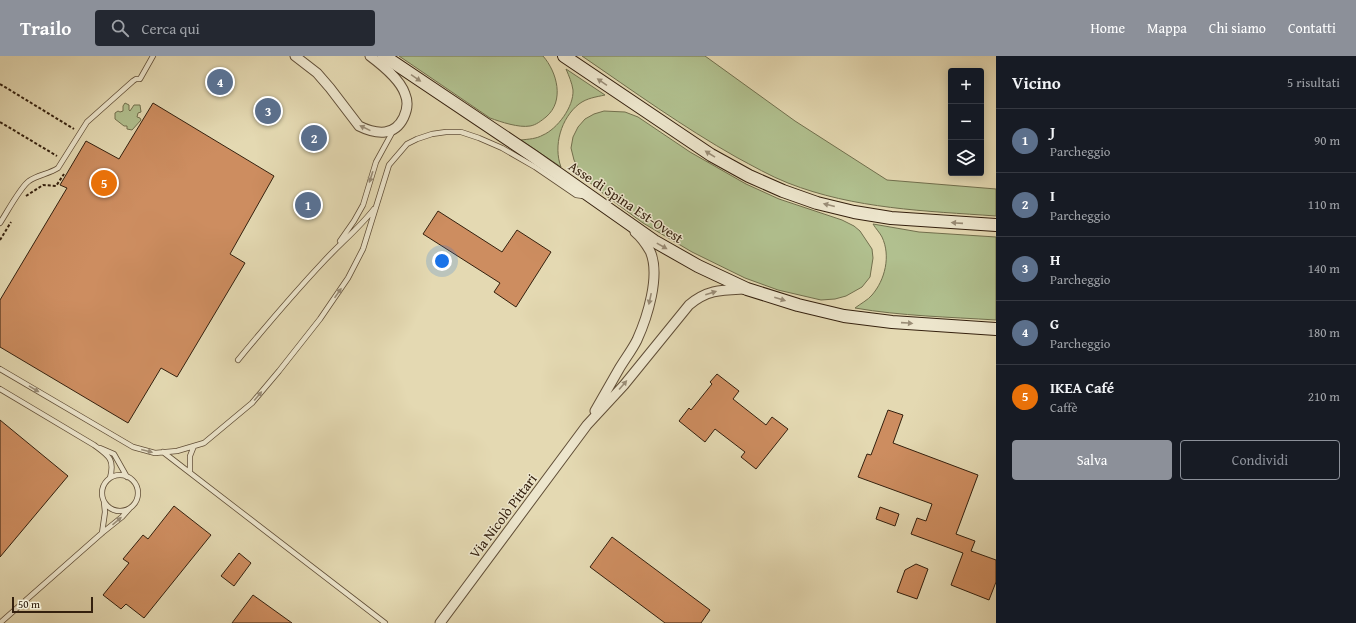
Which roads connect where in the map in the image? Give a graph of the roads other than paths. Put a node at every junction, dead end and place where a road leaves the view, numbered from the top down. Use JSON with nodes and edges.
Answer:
{"nodes":[{"id":1,"x":153,"y":56,"type":"edge"},
{"id":2,"x":296,"y":56,"type":"edge"},
{"id":3,"x":370,"y":56,"type":"edge"},
{"id":4,"x":384,"y":56,"type":"edge"},
{"id":5,"x":564,"y":56,"type":"edge"},
{"id":6,"x":394,"y":129,"type":"junction"},
{"id":7,"x":595,"y":200,"type":"junction"},
{"id":8,"x":376,"y":206,"type":"junction"},
{"id":9,"x":619,"y":217,"type":"junction"},
{"id":10,"x":0,"y":223,"type":"edge"},
{"id":11,"x":996,"y":225,"type":"edge"},
{"id":12,"x":332,"y":252,"type":"junction"},
{"id":13,"x":747,"y":289,"type":"junction"},
{"id":14,"x":996,"y":329,"type":"edge"},
{"id":15,"x":238,"y":360,"type":"dead end"},
{"id":16,"x":0,"y":369,"type":"edge"},
{"id":17,"x":0,"y":389,"type":"edge"},
{"id":18,"x":588,"y":425,"type":"junction"},
{"id":19,"x":94,"y":446,"type":"junction"},
{"id":20,"x":194,"y":446,"type":"junction"},
{"id":21,"x":163,"y":452,"type":"junction"},
{"id":22,"x":190,"y":471,"type":"junction"},
{"id":23,"x":127,"y":477,"type":"junction"},
{"id":24,"x":110,"y":478,"type":"junction"},
{"id":25,"x":104,"y":500,"type":"junction"},
{"id":26,"x":130,"y":508,"type":"junction"},
{"id":27,"x":102,"y":533,"type":"junction"},
{"id":28,"x":0,"y":623,"type":"edge"},
{"id":29,"x":385,"y":623,"type":"edge"},
{"id":30,"x":440,"y":623,"type":"edge"}],
"edges":[{"from":1,"to":10,"type":"lane"},
{"from":6,"to":2,"type":"street","one_way":true},
{"from":3,"to":6,"type":"street"},
{"from":4,"to":7,"type":"main road","name":"Asse di Spina Est-Ovest","one_way":true},
{"from":11,"to":5,"type":"main road","one_way":true},
{"from":6,"to":12,"type":"lane","one_way":true},
{"from":7,"to":8,"type":"lane"},
{"from":7,"to":9,"type":"main road","name":"Asse di Spina Est-Ovest"},
{"from":8,"to":12,"type":"lane"},
{"from":20,"to":8,"type":"lane","one_way":true},
{"from":9,"to":13,"type":"main road","name":"Asse di Spina Est-Ovest","one_way":true},
{"from":9,"to":18,"type":"street","one_way":true},
{"from":12,"to":15,"type":"lane"},
{"from":13,"to":14,"type":"main road","name":"Asse di Spina Est-Ovest","one_way":true},
{"from":18,"to":13,"type":"street","one_way":true},
{"from":16,"to":21,"type":"lane","one_way":true},
{"from":17,"to":19,"type":"lane"},
{"from":18,"to":30,"type":"street","name":"Via Nicolò Pittari"},
{"from":19,"to":23,"type":"lane"},
{"from":19,"to":24,"type":"lane"},
{"from":20,"to":21,"type":"lane"},
{"from":20,"to":22,"type":"lane"},
{"from":21,"to":22,"type":"lane"},
{"from":22,"to":29,"type":"lane"},
{"from":23,"to":24,"type":"lane"},
{"from":23,"to":26,"type":"lane"},
{"from":24,"to":25,"type":"lane"},
{"from":25,"to":26,"type":"lane"},
{"from":25,"to":27,"type":"lane"},
{"from":27,"to":26,"type":"lane","one_way":true},
{"from":27,"to":28,"type":"lane"}]}
